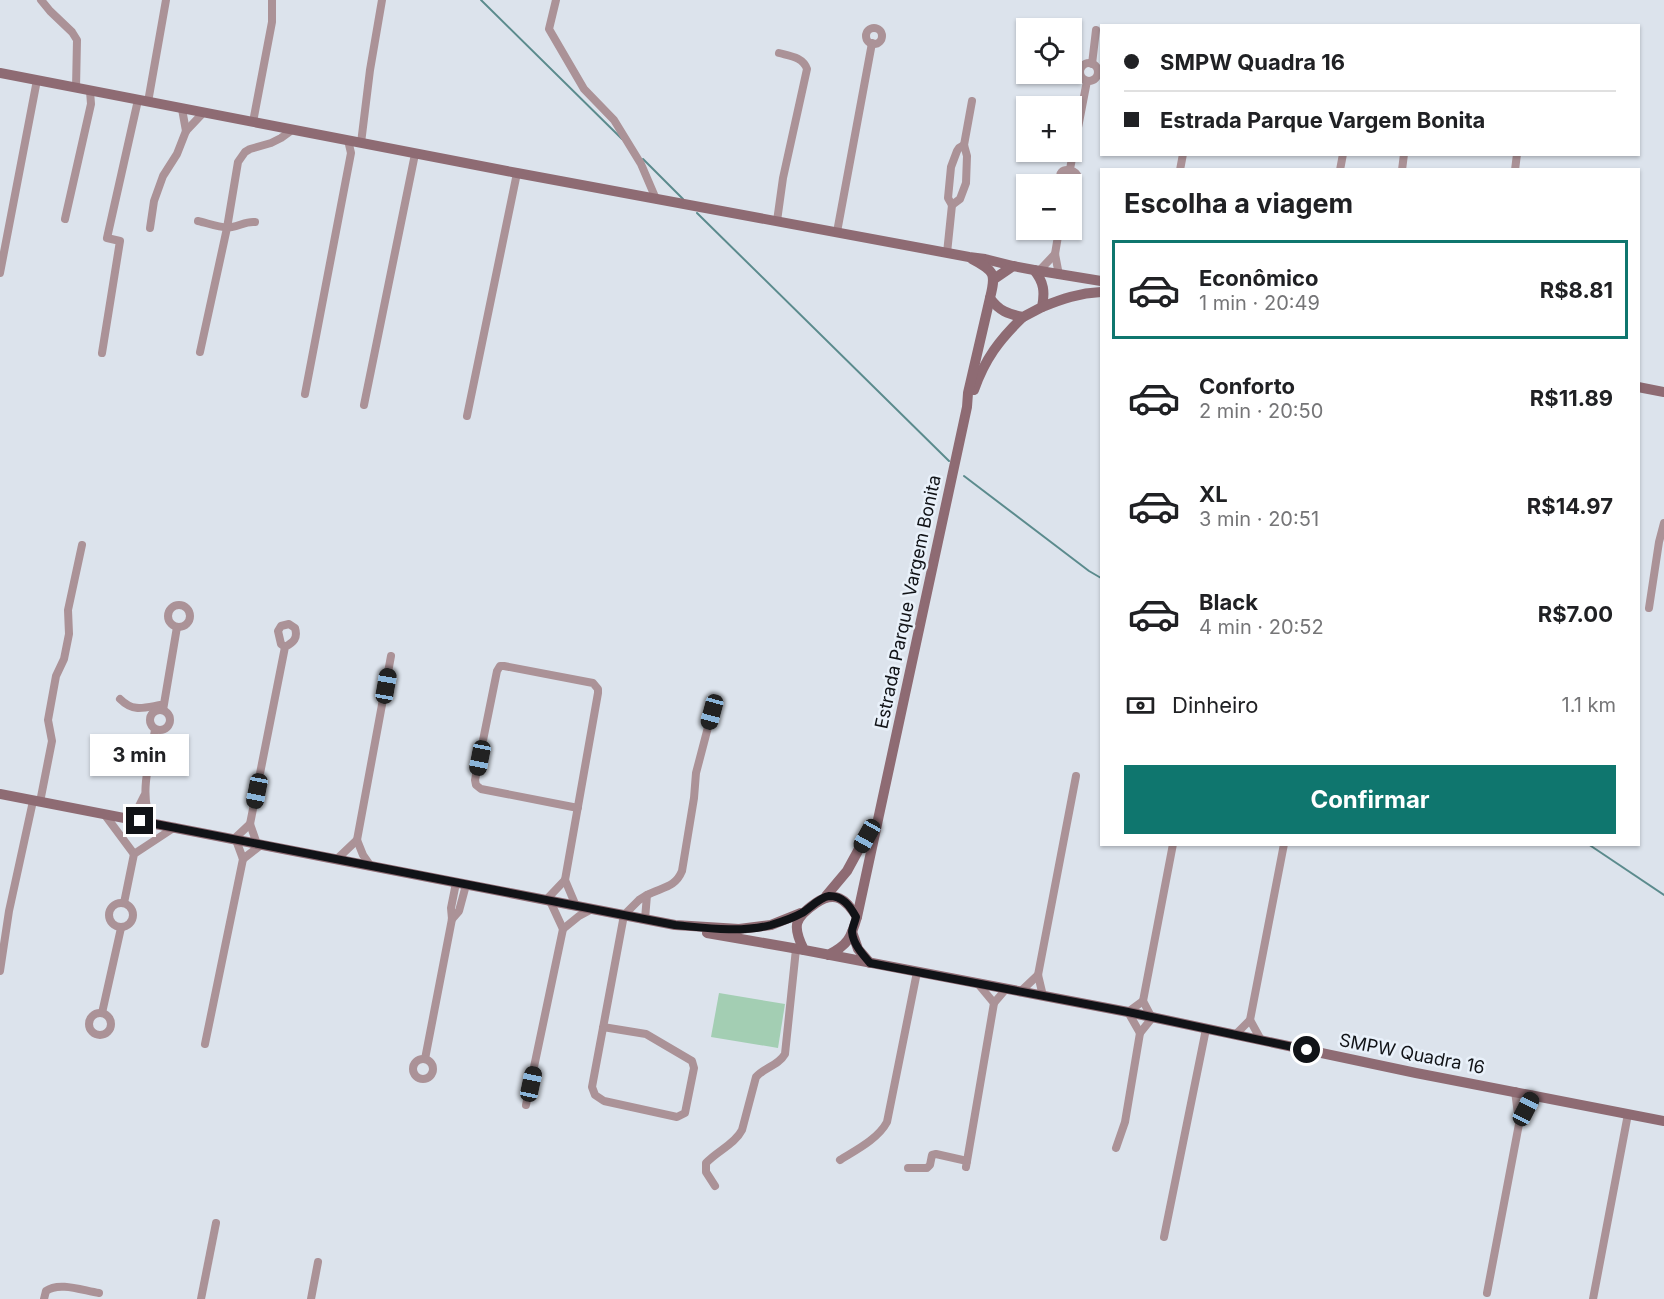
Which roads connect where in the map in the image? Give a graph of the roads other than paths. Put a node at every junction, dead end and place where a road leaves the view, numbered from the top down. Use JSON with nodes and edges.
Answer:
{"nodes":[{"id":1,"x":42,"y":0,"type":"edge"},
{"id":2,"x":166,"y":0,"type":"edge"},
{"id":3,"x":272,"y":0,"type":"edge"},
{"id":4,"x":382,"y":0,"type":"edge"},
{"id":5,"x":556,"y":0,"type":"edge"},
{"id":6,"x":1096,"y":30,"type":"dead end"},
{"id":7,"x":872,"y":44,"type":"dead end"},
{"id":8,"x":779,"y":53,"type":"dead end"},
{"id":9,"x":1092,"y":64,"type":"junction"},
{"id":10,"x":0,"y":73,"type":"edge"},
{"id":11,"x":37,"y":81,"type":"junction"},
{"id":12,"x":1087,"y":81,"type":"junction"},
{"id":13,"x":76,"y":88,"type":"junction"},
{"id":14,"x":96,"y":92,"type":"junction"},
{"id":15,"x":143,"y":101,"type":"junction"},
{"id":16,"x":972,"y":101,"type":"dead end"},
{"id":17,"x":182,"y":109,"type":"junction"},
{"id":18,"x":203,"y":113,"type":"junction"},
{"id":19,"x":253,"y":122,"type":"junction"},
{"id":20,"x":292,"y":130,"type":"junction"},
{"id":21,"x":186,"y":131,"type":"junction"},
{"id":22,"x":348,"y":140,"type":"junction"},
{"id":23,"x":362,"y":143,"type":"junction"},
{"id":24,"x":964,"y":145,"type":"junction"},
{"id":25,"x":351,"y":153,"type":"junction"},
{"id":26,"x":415,"y":154,"type":"junction"},
{"id":27,"x":1070,"y":170,"type":"junction"},
{"id":28,"x":517,"y":173,"type":"junction"},
{"id":29,"x":1060,"y":174,"type":"edge"},
{"id":30,"x":1076,"y":174,"type":"edge"},
{"id":31,"x":657,"y":200,"type":"junction"},
{"id":32,"x":952,"y":205,"type":"junction"},
{"id":33,"x":65,"y":219,"type":"dead end"},
{"id":34,"x":198,"y":221,"type":"dead end"},
{"id":35,"x":777,"y":221,"type":"junction"},
{"id":36,"x":255,"y":222,"type":"dead end"},
{"id":37,"x":150,"y":228,"type":"dead end"},
{"id":38,"x":227,"y":228,"type":"junction"},
{"id":39,"x":837,"y":232,"type":"junction"},
{"id":40,"x":1057,"y":240,"type":"edge"},
{"id":41,"x":947,"y":253,"type":"junction"},
{"id":42,"x":1054,"y":254,"type":"junction"},
{"id":43,"x":969,"y":257,"type":"junction"},
{"id":44,"x":1013,"y":266,"type":"junction"},
{"id":45,"x":1037,"y":271,"type":"junction"},
{"id":46,"x":0,"y":273,"type":"edge"},
{"id":47,"x":1059,"y":275,"type":"junction"},
{"id":48,"x":994,"y":279,"type":"junction"},
{"id":49,"x":1100,"y":281,"type":"edge"},
{"id":50,"x":1100,"y":291,"type":"edge"},
{"id":51,"x":990,"y":298,"type":"junction"},
{"id":52,"x":1042,"y":307,"type":"junction"},
{"id":53,"x":1023,"y":317,"type":"junction"},
{"id":54,"x":200,"y":352,"type":"dead end"},
{"id":55,"x":102,"y":353,"type":"dead end"},
{"id":56,"x":1640,"y":387,"type":"edge"},
{"id":57,"x":1664,"y":392,"type":"edge"},
{"id":58,"x":305,"y":394,"type":"dead end"},
{"id":59,"x":364,"y":405,"type":"dead end"},
{"id":60,"x":967,"y":407,"type":"junction"},
{"id":61,"x":467,"y":416,"type":"dead end"},
{"id":62,"x":1664,"y":523,"type":"edge"},
{"id":63,"x":82,"y":545,"type":"dead end"},
{"id":64,"x":1649,"y":608,"type":"dead end"},
{"id":65,"x":177,"y":627,"type":"dead end"},
{"id":66,"x":285,"y":647,"type":"dead end"},
{"id":67,"x":391,"y":656,"type":"dead end"},
{"id":68,"x":120,"y":699,"type":"dead end"},
{"id":69,"x":164,"y":707,"type":"junction"},
{"id":70,"x":712,"y":712,"type":"dead end"},
{"id":71,"x":155,"y":730,"type":"junction"},
{"id":72,"x":1076,"y":776,"type":"dead end"},
{"id":73,"x":145,"y":792,"type":"junction"},
{"id":74,"x":0,"y":794,"type":"edge"},
{"id":75,"x":37,"y":801,"type":"junction"},
{"id":76,"x":881,"y":805,"type":"junction"},
{"id":77,"x":578,"y":808,"type":"junction"},
{"id":78,"x":105,"y":815,"type":"junction"},
{"id":79,"x":127,"y":818,"type":"junction"},
{"id":80,"x":152,"y":823,"type":"junction"},
{"id":81,"x":250,"y":824,"type":"junction"},
{"id":82,"x":175,"y":827,"type":"junction"},
{"id":83,"x":235,"y":840,"type":"junction"},
{"id":84,"x":357,"y":840,"type":"junction"},
{"id":85,"x":259,"y":844,"type":"junction"},
{"id":86,"x":1173,"y":846,"type":"edge"},
{"id":87,"x":1284,"y":846,"type":"edge"},
{"id":88,"x":134,"y":854,"type":"junction"},
{"id":89,"x":243,"y":859,"type":"junction"},
{"id":90,"x":337,"y":859,"type":"junction"},
{"id":91,"x":370,"y":866,"type":"junction"},
{"id":92,"x":565,"y":880,"type":"junction"},
{"id":93,"x":461,"y":884,"type":"junction"},
{"id":94,"x":648,"y":895,"type":"junction"},
{"id":95,"x":826,"y":896,"type":"junction"},
{"id":96,"x":548,"y":901,"type":"junction"},
{"id":97,"x":124,"y":903,"type":"junction"},
{"id":98,"x":576,"y":906,"type":"junction"},
{"id":99,"x":592,"y":909,"type":"junction"},
{"id":100,"x":801,"y":913,"type":"junction"},
{"id":101,"x":624,"y":915,"type":"junction"},
{"id":102,"x":856,"y":917,"type":"junction"},
{"id":103,"x":645,"y":919,"type":"junction"},
{"id":104,"x":675,"y":925,"type":"junction"},
{"id":105,"x":121,"y":928,"type":"junction"},
{"id":106,"x":563,"y":928,"type":"junction"},
{"id":107,"x":852,"y":932,"type":"junction"},
{"id":108,"x":800,"y":950,"type":"junction"},
{"id":109,"x":828,"y":955,"type":"junction"},
{"id":110,"x":870,"y":963,"type":"junction"},
{"id":111,"x":0,"y":971,"type":"edge"},
{"id":112,"x":917,"y":972,"type":"junction"},
{"id":113,"x":1038,"y":975,"type":"junction"},
{"id":114,"x":980,"y":985,"type":"junction"},
{"id":115,"x":1006,"y":989,"type":"junction"},
{"id":116,"x":1020,"y":992,"type":"junction"},
{"id":117,"x":1043,"y":996,"type":"junction"},
{"id":118,"x":1143,"y":1000,"type":"junction"},
{"id":119,"x":994,"y":1003,"type":"junction"},
{"id":120,"x":102,"y":1012,"type":"dead end"},
{"id":121,"x":1128,"y":1012,"type":"junction"},
{"id":122,"x":1152,"y":1018,"type":"junction"},
{"id":123,"x":1250,"y":1020,"type":"junction"},
{"id":124,"x":603,"y":1027,"type":"junction"},
{"id":125,"x":1206,"y":1029,"type":"junction"},
{"id":126,"x":1140,"y":1033,"type":"junction"},
{"id":127,"x":1235,"y":1035,"type":"junction"},
{"id":128,"x":1261,"y":1040,"type":"junction"},
{"id":129,"x":205,"y":1044,"type":"dead end"},
{"id":130,"x":425,"y":1059,"type":"dead end"},
{"id":131,"x":1515,"y":1091,"type":"junction"},
{"id":132,"x":1533,"y":1095,"type":"junction"},
{"id":133,"x":526,"y":1105,"type":"dead end"},
{"id":134,"x":1628,"y":1114,"type":"junction"},
{"id":135,"x":1664,"y":1121,"type":"edge"},
{"id":136,"x":1519,"y":1124,"type":"junction"},
{"id":137,"x":1116,"y":1148,"type":"dead end"},
{"id":138,"x":840,"y":1160,"type":"dead end"},
{"id":139,"x":908,"y":1168,"type":"dead end"},
{"id":140,"x":715,"y":1186,"type":"dead end"},
{"id":141,"x":216,"y":1223,"type":"dead end"},
{"id":142,"x":1164,"y":1237,"type":"dead end"},
{"id":143,"x":318,"y":1262,"type":"dead end"},
{"id":144,"x":99,"y":1293,"type":"dead end"},
{"id":145,"x":1487,"y":1293,"type":"dead end"},
{"id":146,"x":44,"y":1299,"type":"edge"},
{"id":147,"x":201,"y":1299,"type":"edge"},
{"id":148,"x":311,"y":1299,"type":"edge"},
{"id":149,"x":1593,"y":1299,"type":"edge"}],
"edges":[{"from":1,"to":13,"type":"street"},
{"from":2,"to":15,"type":"street"},
{"from":3,"to":19,"type":"street"},
{"from":4,"to":23,"type":"street"},
{"from":5,"to":31,"type":"street"},
{"from":6,"to":9,"type":"street"},
{"from":7,"to":39,"type":"street"},
{"from":8,"to":35,"type":"street"},
{"from":9,"to":12,"type":"street"},
{"from":9,"to":12,"type":"street"},
{"from":10,"to":11,"type":"main road"},
{"from":11,"to":13,"type":"main road"},
{"from":11,"to":46,"type":"street"},
{"from":12,"to":27,"type":"street"},
{"from":13,"to":14,"type":"main road"},
{"from":14,"to":15,"type":"main road"},
{"from":14,"to":33,"type":"street"},
{"from":15,"to":17,"type":"main road"},
{"from":15,"to":55,"type":"street"},
{"from":16,"to":24,"type":"street"},
{"from":17,"to":18,"type":"main road"},
{"from":17,"to":21,"type":"street"},
{"from":18,"to":19,"type":"main road"},
{"from":18,"to":21,"type":"street"},
{"from":19,"to":20,"type":"main road"},
{"from":20,"to":22,"type":"main road"},
{"from":20,"to":38,"type":"street"},
{"from":21,"to":37,"type":"street"},
{"from":22,"to":23,"type":"main road"},
{"from":22,"to":25,"type":"street"},
{"from":23,"to":25,"type":"street"},
{"from":23,"to":26,"type":"main road"},
{"from":24,"to":32,"type":"street"},
{"from":24,"to":32,"type":"street"},
{"from":25,"to":58,"type":"street"},
{"from":26,"to":28,"type":"main road"},
{"from":26,"to":59,"type":"street"},
{"from":27,"to":29,"type":"street"},
{"from":27,"to":30,"type":"street"},
{"from":28,"to":31,"type":"main road"},
{"from":28,"to":61,"type":"street"},
{"from":31,"to":35,"type":"main road"},
{"from":32,"to":41,"type":"street"},
{"from":34,"to":38,"type":"street"},
{"from":35,"to":39,"type":"main road"},
{"from":36,"to":38,"type":"street"},
{"from":38,"to":54,"type":"street"},
{"from":39,"to":41,"type":"main road"},
{"from":40,"to":42,"type":"street"},
{"from":41,"to":43,"type":"main road"},
{"from":42,"to":45,"type":"street"},
{"from":42,"to":47,"type":"street"},
{"from":43,"to":44,"type":"main road"},
{"from":43,"to":48,"type":"main road"},
{"from":44,"to":45,"type":"main road"},
{"from":44,"to":48,"type":"main road"},
{"from":45,"to":47,"type":"main road"},
{"from":45,"to":52,"type":"main road"},
{"from":47,"to":49,"type":"main road"},
{"from":48,"to":51,"type":"main road"},
{"from":50,"to":52,"type":"main road"},
{"from":51,"to":53,"type":"main road"},
{"from":51,"to":60,"type":"main road","name":"Estrada Parque Vargem Bonita"},
{"from":52,"to":53,"type":"main road"},
{"from":53,"to":60,"type":"main road","name":"Estrada Parque Vargem Bonita"},
{"from":56,"to":57,"type":"main road"},
{"from":60,"to":76,"type":"main road","name":"Estrada Parque Vargem Bonita"},
{"from":62,"to":64,"type":"street"},
{"from":63,"to":75,"type":"street"},
{"from":65,"to":69,"type":"street"},
{"from":66,"to":81,"type":"street"},
{"from":67,"to":84,"type":"street"},
{"from":68,"to":69,"type":"street"},
{"from":69,"to":71,"type":"street"},
{"from":69,"to":71,"type":"street"},
{"from":70,"to":94,"type":"street"},
{"from":71,"to":73,"type":"street"},
{"from":72,"to":113,"type":"street"},
{"from":73,"to":79,"type":"street"},
{"from":73,"to":80,"type":"street"},
{"from":74,"to":75,"type":"main road"},
{"from":75,"to":78,"type":"main road"},
{"from":75,"to":111,"type":"street"},
{"from":76,"to":95,"type":"main road","name":"Estrada Parque Vargem Bonita"},
{"from":76,"to":102,"type":"main road","name":"Estrada Parque Vargem Bonita"},
{"from":77,"to":77,"type":"street"},
{"from":77,"to":92,"type":"street"},
{"from":78,"to":79,"type":"main road"},
{"from":78,"to":88,"type":"street"},
{"from":79,"to":80,"type":"main road"},
{"from":80,"to":82,"type":"main road"},
{"from":81,"to":83,"type":"street"},
{"from":81,"to":85,"type":"street"},
{"from":82,"to":83,"type":"main road"},
{"from":82,"to":88,"type":"street"},
{"from":83,"to":85,"type":"main road"},
{"from":83,"to":89,"type":"street"},
{"from":84,"to":90,"type":"street"},
{"from":84,"to":91,"type":"street"},
{"from":85,"to":89,"type":"street"},
{"from":85,"to":90,"type":"main road"},
{"from":86,"to":118,"type":"street"},
{"from":87,"to":123,"type":"street"},
{"from":88,"to":97,"type":"street"},
{"from":89,"to":129,"type":"street"},
{"from":90,"to":91,"type":"main road"},
{"from":91,"to":93,"type":"main road"},
{"from":92,"to":96,"type":"street"},
{"from":92,"to":98,"type":"street"},
{"from":93,"to":96,"type":"main road"},
{"from":93,"to":130,"type":"street"},
{"from":94,"to":101,"type":"street"},
{"from":94,"to":103,"type":"street"},
{"from":95,"to":100,"type":"main road"},
{"from":95,"to":102,"type":"main road"},
{"from":96,"to":98,"type":"main road"},
{"from":96,"to":106,"type":"street"},
{"from":97,"to":105,"type":"street"},
{"from":97,"to":105,"type":"street"},
{"from":98,"to":99,"type":"main road"},
{"from":99,"to":101,"type":"main road"},
{"from":99,"to":106,"type":"street"},
{"from":100,"to":104,"type":"main road"},
{"from":100,"to":108,"type":"main road"},
{"from":101,"to":103,"type":"main road"},
{"from":101,"to":124,"type":"street"},
{"from":102,"to":107,"type":"main road"},
{"from":103,"to":104,"type":"main road"},
{"from":104,"to":108,"type":"main road"},
{"from":105,"to":120,"type":"street"},
{"from":106,"to":133,"type":"street"},
{"from":107,"to":109,"type":"main road"},
{"from":107,"to":110,"type":"main road"},
{"from":108,"to":109,"type":"main road"},
{"from":108,"to":140,"type":"street"},
{"from":109,"to":110,"type":"main road","name":"SMPW Quadra 16"},
{"from":110,"to":112,"type":"main road","name":"SMPW Quadra 16"},
{"from":112,"to":114,"type":"main road","name":"SMPW Quadra 16"},
{"from":112,"to":138,"type":"street"},
{"from":113,"to":116,"type":"street"},
{"from":113,"to":117,"type":"street"},
{"from":114,"to":115,"type":"main road","name":"SMPW Quadra 16"},
{"from":114,"to":119,"type":"street"},
{"from":115,"to":116,"type":"main road","name":"SMPW Quadra 16"},
{"from":115,"to":119,"type":"street"},
{"from":116,"to":117,"type":"main road","name":"SMPW Quadra 16"},
{"from":117,"to":121,"type":"main road","name":"SMPW Quadra 16"},
{"from":118,"to":121,"type":"street"},
{"from":118,"to":122,"type":"street"},
{"from":119,"to":139,"type":"street"},
{"from":121,"to":122,"type":"main road","name":"SMPW Quadra 16"},
{"from":121,"to":126,"type":"street"},
{"from":122,"to":125,"type":"main road","name":"SMPW Quadra 16"},
{"from":122,"to":126,"type":"street"},
{"from":123,"to":127,"type":"street"},
{"from":123,"to":128,"type":"street"},
{"from":124,"to":124,"type":"street"},
{"from":125,"to":127,"type":"main road","name":"SMPW Quadra 16"},
{"from":125,"to":142,"type":"street"},
{"from":126,"to":137,"type":"street"},
{"from":127,"to":128,"type":"main road","name":"SMPW Quadra 16"},
{"from":128,"to":131,"type":"main road","name":"SMPW Quadra 16"},
{"from":131,"to":132,"type":"main road","name":"SMPW Quadra 16"},
{"from":131,"to":136,"type":"street"},
{"from":132,"to":134,"type":"main road","name":"SMPW Quadra 16"},
{"from":132,"to":136,"type":"street"},
{"from":134,"to":135,"type":"main road","name":"SMPW Quadra 16"},
{"from":134,"to":149,"type":"street"},
{"from":136,"to":145,"type":"street"},
{"from":141,"to":147,"type":"street"},
{"from":143,"to":148,"type":"street"},
{"from":144,"to":146,"type":"street"}]}
